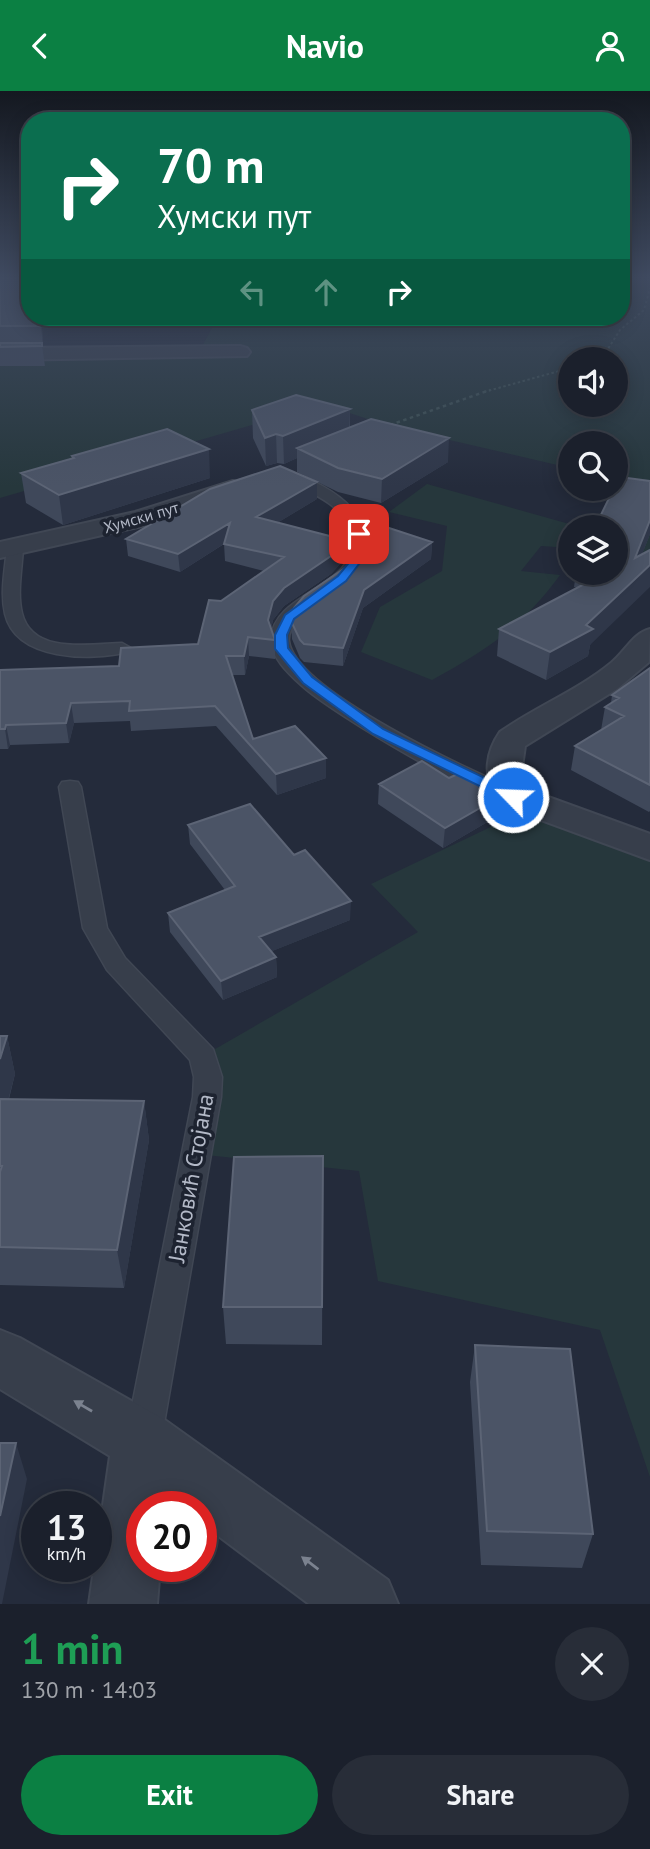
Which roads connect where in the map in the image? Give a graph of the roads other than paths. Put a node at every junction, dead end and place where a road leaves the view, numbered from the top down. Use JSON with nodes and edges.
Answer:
{"nodes":[{"id":1,"x":240,"y":352,"type":"dead end"},
{"id":2,"x":0,"y":354,"type":"edge"},
{"id":3,"x":303,"y":462,"type":"edge"},
{"id":4,"x":267,"y":476,"type":"junction"},
{"id":5,"x":8,"y":549,"type":"edge"},
{"id":6,"x":650,"y":638,"type":"edge"},
{"id":7,"x":122,"y":648,"type":"edge"},
{"id":8,"x":70,"y":787,"type":"dead end"},
{"id":9,"x":513,"y":797,"type":"junction"},
{"id":10,"x":650,"y":848,"type":"edge"},
{"id":11,"x":0,"y":1357,"type":"edge"},
{"id":12,"x":143,"y":1441,"type":"junction"},
{"id":13,"x":123,"y":1604,"type":"edge"},
{"id":14,"x":364,"y":1604,"type":"edge"}],
"edges":[{"from":1,"to":2,"type":"street"},
{"from":3,"to":4,"type":"lane","name":"Хумски пут"},
{"from":4,"to":5,"type":"street","name":"Хумски пут"},
{"from":4,"to":9,"type":"lane"},
{"from":5,"to":7,"type":"lane"},
{"from":6,"to":9,"type":"street"},
{"from":8,"to":12,"type":"lane","name":"Јанковић Стојана"},
{"from":9,"to":10,"type":"street"},
{"from":12,"to":11,"type":"street","one_way":true},
{"from":12,"to":13,"type":"street"},
{"from":14,"to":12,"type":"street","one_way":true}]}
